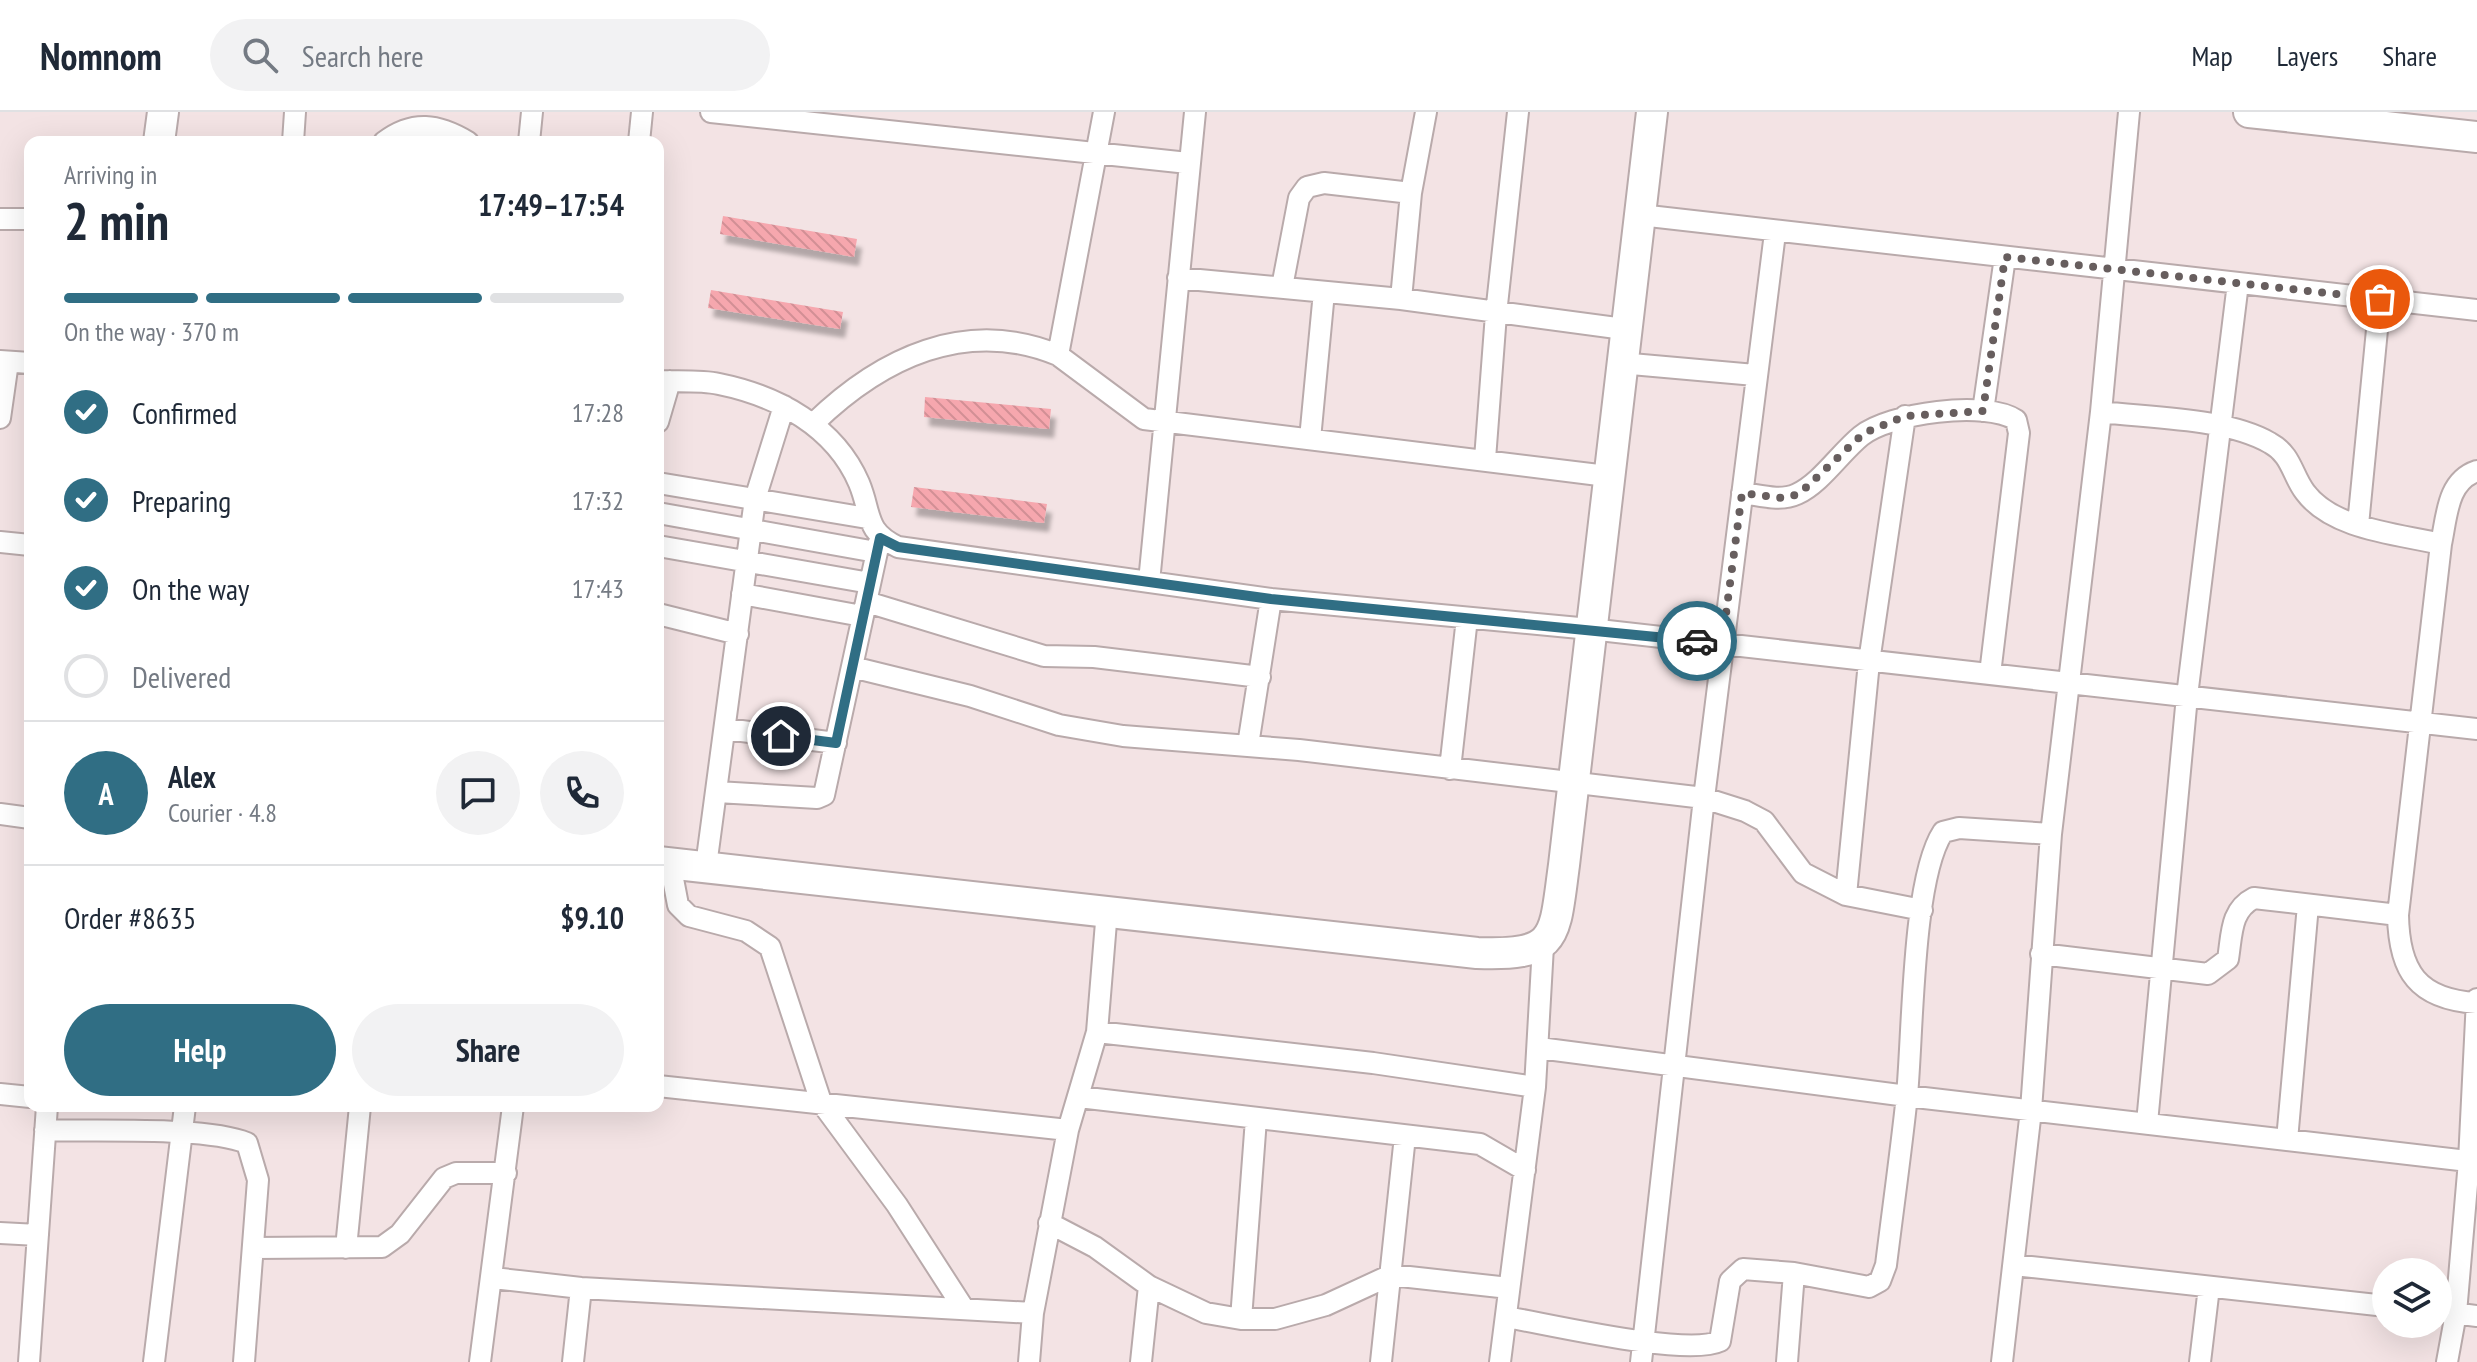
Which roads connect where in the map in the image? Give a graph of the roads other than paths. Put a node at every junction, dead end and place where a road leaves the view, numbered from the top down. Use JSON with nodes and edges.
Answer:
{"nodes":[{"id":1,"x":163,"y":112,"type":"edge"},
{"id":2,"x":295,"y":112,"type":"edge"},
{"id":3,"x":532,"y":112,"type":"edge"},
{"id":4,"x":642,"y":112,"type":"edge"},
{"id":5,"x":711,"y":112,"type":"edge"},
{"id":6,"x":1104,"y":112,"type":"edge"},
{"id":7,"x":1195,"y":112,"type":"edge"},
{"id":8,"x":1426,"y":112,"type":"edge"},
{"id":9,"x":1518,"y":112,"type":"edge"},
{"id":10,"x":1652,"y":112,"type":"edge"},
{"id":11,"x":2129,"y":112,"type":"edge"},
{"id":12,"x":2249,"y":112,"type":"edge"},
{"id":13,"x":160,"y":136,"type":"edge"},
{"id":14,"x":293,"y":136,"type":"edge"},
{"id":15,"x":393,"y":136,"type":"edge"},
{"id":16,"x":445,"y":136,"type":"edge"},
{"id":17,"x":530,"y":136,"type":"edge"},
{"id":18,"x":640,"y":136,"type":"edge"},
{"id":19,"x":2477,"y":137,"type":"edge"},
{"id":20,"x":1098,"y":154,"type":"junction"},
{"id":21,"x":1188,"y":163,"type":"junction"},
{"id":22,"x":1411,"y":193,"type":"junction"},
{"id":23,"x":1640,"y":215,"type":"junction"},
{"id":24,"x":0,"y":219,"type":"edge"},
{"id":25,"x":24,"y":219,"type":"edge"},
{"id":26,"x":1775,"y":233,"type":"junction"},
{"id":27,"x":2005,"y":257,"type":"junction"},
{"id":28,"x":2114,"y":268,"type":"junction"},
{"id":29,"x":1178,"y":278,"type":"junction"},
{"id":30,"x":2238,"y":283,"type":"junction"},
{"id":31,"x":1282,"y":287,"type":"junction"},
{"id":32,"x":1324,"y":292,"type":"junction"},
{"id":33,"x":1401,"y":299,"type":"junction"},
{"id":34,"x":2380,"y":299,"type":"junction"},
{"id":35,"x":2477,"y":310,"type":"edge"},
{"id":36,"x":1496,"y":314,"type":"junction"},
{"id":37,"x":1624,"y":329,"type":"junction"},
{"id":38,"x":1058,"y":355,"type":"junction"},
{"id":39,"x":4,"y":362,"type":"edge"},
{"id":40,"x":24,"y":363,"type":"edge"},
{"id":41,"x":1620,"y":363,"type":"junction"},
{"id":42,"x":1755,"y":375,"type":"junction"},
{"id":43,"x":664,"y":381,"type":"edge"},
{"id":44,"x":784,"y":406,"type":"junction"},
{"id":45,"x":1983,"y":411,"type":"junction"},
{"id":46,"x":2101,"y":412,"type":"junction"},
{"id":47,"x":1905,"y":416,"type":"junction"},
{"id":48,"x":0,"y":418,"type":"edge"},
{"id":49,"x":814,"y":423,"type":"junction"},
{"id":50,"x":1164,"y":423,"type":"junction"},
{"id":51,"x":2220,"y":426,"type":"junction"},
{"id":52,"x":1310,"y":439,"type":"junction"},
{"id":53,"x":1485,"y":459,"type":"junction"},
{"id":54,"x":2477,"y":471,"type":"edge"},
{"id":55,"x":1607,"y":476,"type":"junction"},
{"id":56,"x":664,"y":484,"type":"edge"},
{"id":57,"x":1742,"y":493,"type":"junction"},
{"id":58,"x":755,"y":499,"type":"junction"},
{"id":59,"x":664,"y":514,"type":"edge"},
{"id":60,"x":867,"y":518,"type":"junction"},
{"id":61,"x":2358,"y":525,"type":"junction"},
{"id":62,"x":751,"y":531,"type":"junction"},
{"id":63,"x":0,"y":542,"type":"edge"},
{"id":64,"x":24,"y":544,"type":"edge"},
{"id":65,"x":2441,"y":544,"type":"junction"},
{"id":66,"x":878,"y":545,"type":"junction"},
{"id":67,"x":664,"y":547,"type":"edge"},
{"id":68,"x":747,"y":560,"type":"junction"},
{"id":69,"x":1149,"y":582,"type":"junction"},
{"id":70,"x":742,"y":594,"type":"junction"},
{"id":71,"x":1271,"y":599,"type":"junction"},
{"id":72,"x":866,"y":601,"type":"junction"},
{"id":73,"x":664,"y":616,"type":"edge"},
{"id":74,"x":1467,"y":618,"type":"junction"},
{"id":75,"x":1590,"y":629,"type":"junction"},
{"id":76,"x":738,"y":634,"type":"junction"},
{"id":77,"x":1722,"y":644,"type":"junction"},
{"id":78,"x":1869,"y":662,"type":"junction"},
{"id":79,"x":852,"y":667,"type":"junction"},
{"id":80,"x":1990,"y":674,"type":"junction"},
{"id":81,"x":1260,"y":677,"type":"junction"},
{"id":82,"x":2071,"y":683,"type":"junction"},
{"id":83,"x":2187,"y":696,"type":"junction"},
{"id":84,"x":2422,"y":724,"type":"junction"},
{"id":85,"x":726,"y":729,"type":"junction"},
{"id":86,"x":2477,"y":729,"type":"edge"},
{"id":87,"x":836,"y":743,"type":"junction"},
{"id":88,"x":1248,"y":745,"type":"junction"},
{"id":89,"x":1450,"y":769,"type":"junction"},
{"id":90,"x":1573,"y":780,"type":"junction"},
{"id":91,"x":717,"y":792,"type":"junction"},
{"id":92,"x":1704,"y":798,"type":"junction"},
{"id":93,"x":0,"y":814,"type":"edge"},
{"id":94,"x":24,"y":817,"type":"edge"},
{"id":95,"x":2051,"y":834,"type":"junction"},
{"id":96,"x":664,"y":862,"type":"edge"},
{"id":97,"x":706,"y":866,"type":"junction"},
{"id":98,"x":1846,"y":895,"type":"junction"},
{"id":99,"x":2308,"y":905,"type":"junction"},
{"id":100,"x":1107,"y":910,"type":"junction"},
{"id":101,"x":1922,"y":910,"type":"junction"},
{"id":102,"x":2398,"y":915,"type":"junction"},
{"id":103,"x":1543,"y":946,"type":"junction"},
{"id":104,"x":2041,"y":954,"type":"junction"},
{"id":105,"x":2161,"y":968,"type":"junction"},
{"id":106,"x":2477,"y":1001,"type":"edge"},
{"id":107,"x":1097,"y":1032,"type":"junction"},
{"id":108,"x":1539,"y":1048,"type":"junction"},
{"id":109,"x":1674,"y":1067,"type":"junction"},
{"id":110,"x":664,"y":1087,"type":"edge"},
{"id":111,"x":1535,"y":1087,"type":"junction"},
{"id":112,"x":0,"y":1094,"type":"edge"},
{"id":113,"x":24,"y":1096,"type":"edge"},
{"id":114,"x":1907,"y":1096,"type":"junction"},
{"id":115,"x":1079,"y":1097,"type":"junction"},
{"id":116,"x":821,"y":1102,"type":"junction"},
{"id":117,"x":2031,"y":1110,"type":"junction"},
{"id":118,"x":46,"y":1112,"type":"edge"},
{"id":119,"x":184,"y":1112,"type":"edge"},
{"id":120,"x":359,"y":1112,"type":"edge"},
{"id":121,"x":512,"y":1112,"type":"edge"},
{"id":122,"x":1256,"y":1119,"type":"junction"},
{"id":123,"x":2147,"y":1123,"type":"junction"},
{"id":124,"x":45,"y":1130,"type":"junction"},
{"id":125,"x":1068,"y":1130,"type":"junction"},
{"id":126,"x":179,"y":1134,"type":"junction"},
{"id":127,"x":1405,"y":1136,"type":"junction"},
{"id":128,"x":2287,"y":1140,"type":"junction"},
{"id":129,"x":2473,"y":1161,"type":"edge"},
{"id":130,"x":1525,"y":1170,"type":"junction"},
{"id":131,"x":506,"y":1173,"type":"junction"},
{"id":132,"x":1049,"y":1223,"type":"junction"},
{"id":133,"x":0,"y":1233,"type":"edge"},
{"id":134,"x":38,"y":1235,"type":"junction"},
{"id":135,"x":254,"y":1248,"type":"junction"},
{"id":136,"x":346,"y":1248,"type":"junction"},
{"id":137,"x":2014,"y":1265,"type":"junction"},
{"id":138,"x":1794,"y":1273,"type":"junction"},
{"id":139,"x":1391,"y":1275,"type":"junction"},
{"id":140,"x":493,"y":1278,"type":"junction"},
{"id":141,"x":2452,"y":1283,"type":"edge"},
{"id":142,"x":1149,"y":1286,"type":"junction"},
{"id":143,"x":2209,"y":1287,"type":"junction"},
{"id":144,"x":581,"y":1288,"type":"junction"},
{"id":145,"x":1509,"y":1288,"type":"junction"},
{"id":146,"x":2372,"y":1304,"type":"edge"},
{"id":147,"x":964,"y":1309,"type":"junction"},
{"id":148,"x":1033,"y":1313,"type":"junction"},
{"id":149,"x":2452,"y":1313,"type":"edge"},
{"id":150,"x":2477,"y":1316,"type":"edge"},
{"id":151,"x":1506,"y":1317,"type":"junction"},
{"id":152,"x":1241,"y":1319,"type":"junction"},
{"id":153,"x":2447,"y":1338,"type":"edge"},
{"id":154,"x":1643,"y":1340,"type":"junction"},
{"id":155,"x":29,"y":1362,"type":"edge"},
{"id":156,"x":154,"y":1362,"type":"edge"},
{"id":157,"x":244,"y":1362,"type":"edge"},
{"id":158,"x":480,"y":1362,"type":"edge"},
{"id":159,"x":573,"y":1362,"type":"edge"},
{"id":160,"x":1029,"y":1362,"type":"edge"},
{"id":161,"x":1141,"y":1362,"type":"edge"},
{"id":162,"x":1381,"y":1362,"type":"edge"},
{"id":163,"x":1500,"y":1362,"type":"edge"},
{"id":164,"x":1641,"y":1362,"type":"edge"},
{"id":165,"x":1787,"y":1362,"type":"edge"},
{"id":166,"x":2002,"y":1362,"type":"edge"},
{"id":167,"x":2200,"y":1362,"type":"edge"},
{"id":168,"x":2447,"y":1362,"type":"edge"}],
"edges":[{"from":1,"to":13,"type":"main road"},
{"from":2,"to":14,"type":"street"},
{"from":3,"to":17,"type":"street"},
{"from":4,"to":18,"type":"street"},
{"from":5,"to":20,"type":"street"},
{"from":6,"to":20,"type":"street"},
{"from":7,"to":21,"type":"street"},
{"from":8,"to":22,"type":"street"},
{"from":9,"to":36,"type":"street"},
{"from":10,"to":23,"type":"main road"},
{"from":11,"to":28,"type":"street"},
{"from":12,"to":19,"type":"main road"},
{"from":15,"to":16,"type":"street"},
{"from":20,"to":21,"type":"street"},
{"from":20,"to":38,"type":"street"},
{"from":21,"to":29,"type":"street"},
{"from":22,"to":31,"type":"street"},
{"from":22,"to":33,"type":"street"},
{"from":23,"to":26,"type":"street"},
{"from":23,"to":37,"type":"main road"},
{"from":24,"to":25,"type":"street"},
{"from":26,"to":27,"type":"street"},
{"from":26,"to":42,"type":"street"},
{"from":27,"to":28,"type":"street"},
{"from":27,"to":45,"type":"street"},
{"from":28,"to":30,"type":"street"},
{"from":28,"to":46,"type":"street"},
{"from":29,"to":31,"type":"street"},
{"from":29,"to":50,"type":"street"},
{"from":30,"to":34,"type":"street"},
{"from":30,"to":51,"type":"street"},
{"from":31,"to":32,"type":"street"},
{"from":32,"to":33,"type":"street"},
{"from":32,"to":52,"type":"street"},
{"from":33,"to":36,"type":"street"},
{"from":34,"to":35,"type":"street"},
{"from":34,"to":61,"type":"street"},
{"from":36,"to":37,"type":"street"},
{"from":36,"to":53,"type":"street"},
{"from":37,"to":41,"type":"main road"},
{"from":38,"to":49,"type":"street"},
{"from":38,"to":50,"type":"street"},
{"from":39,"to":40,"type":"street"},
{"from":39,"to":48,"type":"street"},
{"from":41,"to":42,"type":"street"},
{"from":41,"to":55,"type":"main road"},
{"from":42,"to":57,"type":"street"},
{"from":43,"to":44,"type":"street"},
{"from":44,"to":49,"type":"street"},
{"from":44,"to":58,"type":"street"},
{"from":45,"to":47,"type":"street"},
{"from":45,"to":80,"type":"street"},
{"from":46,"to":51,"type":"street"},
{"from":46,"to":82,"type":"street"},
{"from":47,"to":57,"type":"street"},
{"from":47,"to":78,"type":"street"},
{"from":49,"to":60,"type":"street"},
{"from":50,"to":52,"type":"street"},
{"from":50,"to":69,"type":"street"},
{"from":51,"to":61,"type":"street"},
{"from":51,"to":83,"type":"street"},
{"from":52,"to":53,"type":"street"},
{"from":53,"to":55,"type":"street"},
{"from":54,"to":65,"type":"street"},
{"from":55,"to":75,"type":"main road"},
{"from":56,"to":58,"type":"street"},
{"from":57,"to":77,"type":"street"},
{"from":58,"to":60,"type":"street"},
{"from":58,"to":62,"type":"street"},
{"from":59,"to":62,"type":"street"},
{"from":60,"to":66,"type":"street"},
{"from":61,"to":65,"type":"street"},
{"from":62,"to":66,"type":"street"},
{"from":62,"to":68,"type":"street"},
{"from":63,"to":64,"type":"street"},
{"from":65,"to":84,"type":"street"},
{"from":66,"to":69,"type":"street"},
{"from":66,"to":72,"type":"street"},
{"from":67,"to":68,"type":"street"},
{"from":68,"to":70,"type":"street"},
{"from":68,"to":72,"type":"street"},
{"from":69,"to":71,"type":"street"},
{"from":70,"to":72,"type":"street"},
{"from":70,"to":76,"type":"street"},
{"from":71,"to":74,"type":"street"},
{"from":71,"to":81,"type":"street"},
{"from":72,"to":79,"type":"street"},
{"from":72,"to":81,"type":"street"},
{"from":73,"to":76,"type":"street"},
{"from":74,"to":75,"type":"street"},
{"from":74,"to":89,"type":"street"},
{"from":75,"to":77,"type":"street"},
{"from":75,"to":90,"type":"main road"},
{"from":76,"to":85,"type":"street"},
{"from":77,"to":78,"type":"street"},
{"from":77,"to":92,"type":"street"},
{"from":78,"to":80,"type":"street"},
{"from":78,"to":98,"type":"street"},
{"from":79,"to":87,"type":"street"},
{"from":79,"to":88,"type":"street"},
{"from":80,"to":82,"type":"street"},
{"from":81,"to":88,"type":"street"},
{"from":82,"to":83,"type":"street"},
{"from":82,"to":95,"type":"street"},
{"from":83,"to":84,"type":"street"},
{"from":83,"to":105,"type":"street"},
{"from":84,"to":86,"type":"street"},
{"from":84,"to":102,"type":"street"},
{"from":85,"to":87,"type":"street"},
{"from":85,"to":91,"type":"street"},
{"from":87,"to":91,"type":"street"},
{"from":88,"to":89,"type":"street"},
{"from":89,"to":90,"type":"street"},
{"from":90,"to":92,"type":"street"},
{"from":90,"to":103,"type":"main road"},
{"from":91,"to":97,"type":"street"},
{"from":92,"to":98,"type":"street"},
{"from":92,"to":109,"type":"street"},
{"from":93,"to":94,"type":"street"},
{"from":95,"to":101,"type":"street"},
{"from":95,"to":104,"type":"street"},
{"from":96,"to":97,"type":"main road"},
{"from":96,"to":116,"type":"street"},
{"from":97,"to":100,"type":"main road"},
{"from":98,"to":101,"type":"street"},
{"from":99,"to":102,"type":"street"},
{"from":99,"to":105,"type":"street"},
{"from":99,"to":128,"type":"street"},
{"from":100,"to":103,"type":"main road"},
{"from":100,"to":107,"type":"street"},
{"from":101,"to":114,"type":"street"},
{"from":102,"to":106,"type":"street"},
{"from":103,"to":108,"type":"street"},
{"from":104,"to":105,"type":"street"},
{"from":104,"to":117,"type":"street"},
{"from":105,"to":123,"type":"street"},
{"from":106,"to":129,"type":"street"},
{"from":107,"to":111,"type":"street"},
{"from":107,"to":115,"type":"street"},
{"from":108,"to":109,"type":"street"},
{"from":108,"to":111,"type":"street"},
{"from":109,"to":114,"type":"street"},
{"from":109,"to":154,"type":"street"},
{"from":110,"to":116,"type":"street"},
{"from":111,"to":130,"type":"street"},
{"from":112,"to":113,"type":"street"},
{"from":114,"to":117,"type":"street"},
{"from":114,"to":138,"type":"street"},
{"from":115,"to":122,"type":"street"},
{"from":115,"to":125,"type":"street"},
{"from":116,"to":125,"type":"street"},
{"from":116,"to":147,"type":"street"},
{"from":117,"to":123,"type":"street"},
{"from":117,"to":137,"type":"street"},
{"from":118,"to":124,"type":"street"},
{"from":119,"to":126,"type":"street"},
{"from":120,"to":136,"type":"street"},
{"from":121,"to":131,"type":"street"},
{"from":122,"to":127,"type":"street"},
{"from":122,"to":152,"type":"street"},
{"from":123,"to":128,"type":"street"},
{"from":124,"to":126,"type":"street"},
{"from":124,"to":134,"type":"street"},
{"from":125,"to":132,"type":"street"},
{"from":126,"to":135,"type":"street"},
{"from":126,"to":156,"type":"street"},
{"from":127,"to":130,"type":"street"},
{"from":127,"to":139,"type":"street"},
{"from":128,"to":129,"type":"street"},
{"from":129,"to":141,"type":"street"},
{"from":130,"to":145,"type":"street"},
{"from":131,"to":136,"type":"street"},
{"from":131,"to":140,"type":"street"},
{"from":132,"to":142,"type":"street"},
{"from":132,"to":148,"type":"street"},
{"from":133,"to":134,"type":"street"},
{"from":134,"to":155,"type":"street"},
{"from":135,"to":136,"type":"street"},
{"from":135,"to":157,"type":"street"},
{"from":137,"to":143,"type":"street"},
{"from":137,"to":166,"type":"street"},
{"from":138,"to":154,"type":"street"},
{"from":138,"to":165,"type":"street"},
{"from":139,"to":145,"type":"street"},
{"from":139,"to":152,"type":"street"},
{"from":139,"to":162,"type":"street"},
{"from":140,"to":144,"type":"street"},
{"from":140,"to":158,"type":"street"},
{"from":142,"to":152,"type":"street"},
{"from":142,"to":161,"type":"street"},
{"from":143,"to":146,"type":"street"},
{"from":143,"to":167,"type":"street"},
{"from":144,"to":147,"type":"street"},
{"from":144,"to":159,"type":"street"},
{"from":145,"to":151,"type":"street"},
{"from":147,"to":148,"type":"street"},
{"from":148,"to":160,"type":"street"},
{"from":149,"to":150,"type":"street"},
{"from":151,"to":154,"type":"street"},
{"from":151,"to":163,"type":"street"},
{"from":153,"to":168,"type":"street"},
{"from":154,"to":164,"type":"street"}]}
